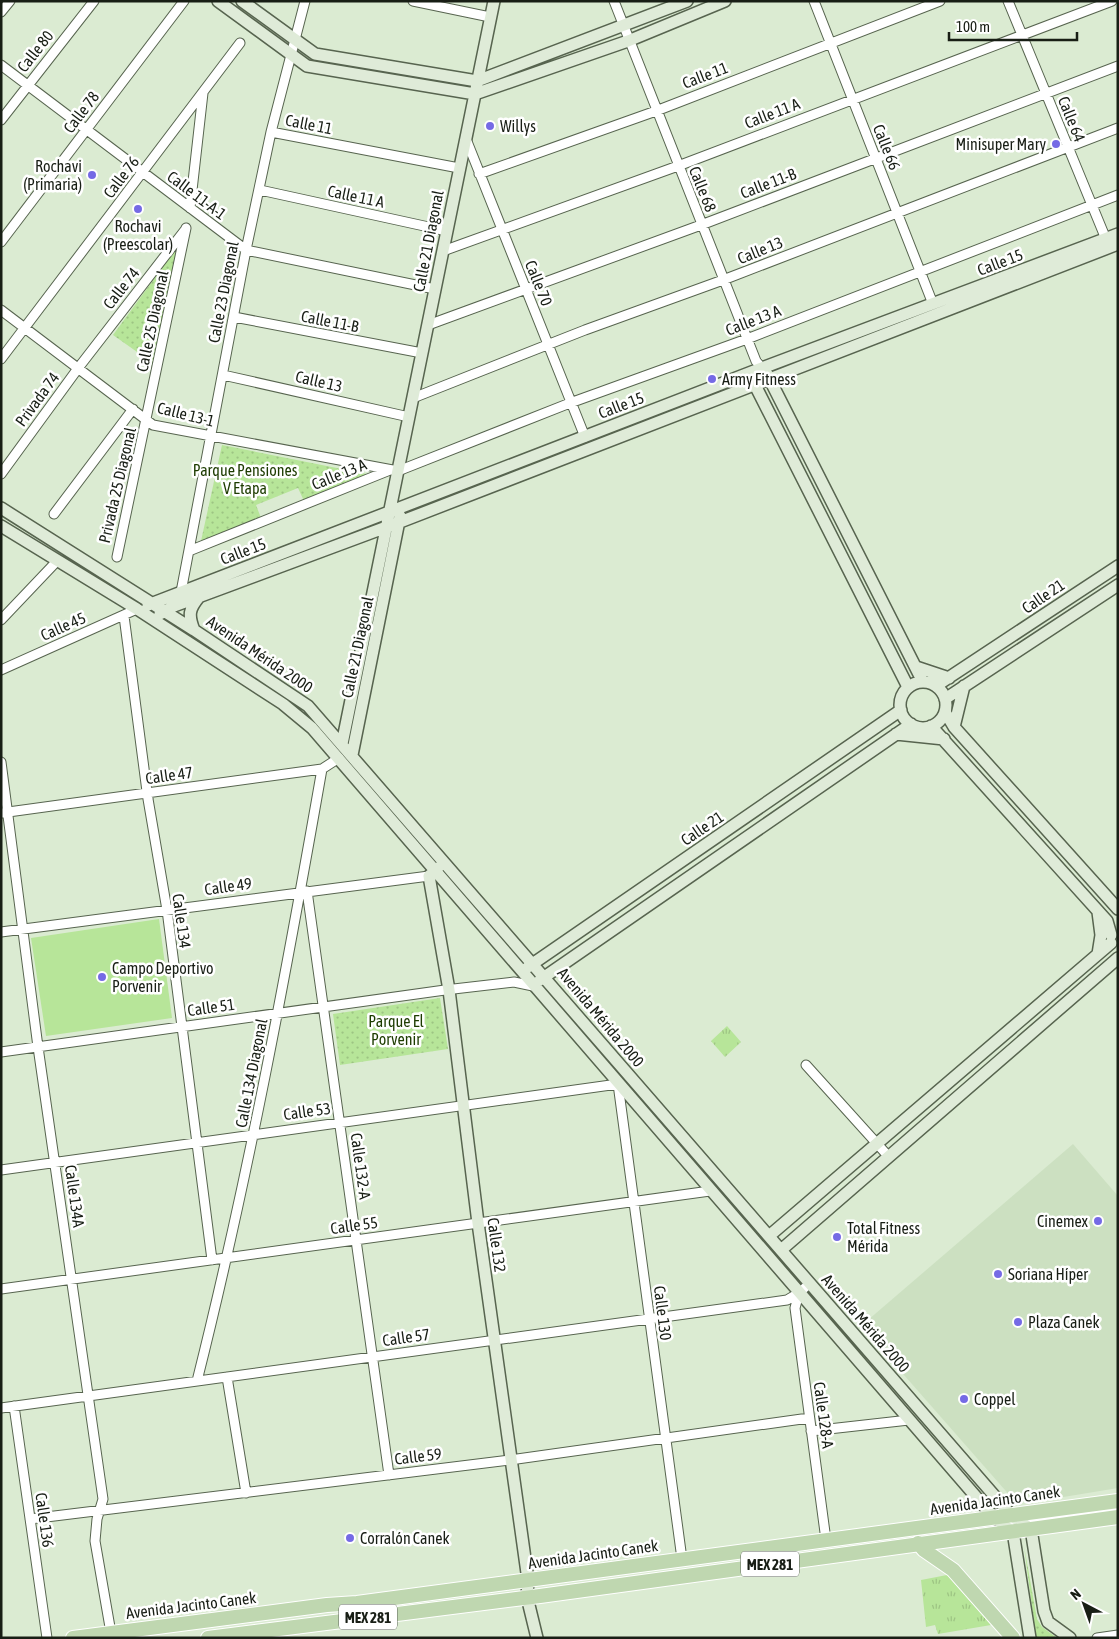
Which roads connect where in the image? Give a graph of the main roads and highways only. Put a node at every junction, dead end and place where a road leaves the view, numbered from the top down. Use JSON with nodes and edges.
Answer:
{"nodes":[{"id":1,"x":1118,"y":1502,"type":"edge"},
{"id":2,"x":1118,"y":1517,"type":"edge"},
{"id":3,"x":918,"y":1544,"type":"junction"},
{"id":4,"x":73,"y":1638,"type":"edge"},
{"id":5,"x":208,"y":1638,"type":"edge"},
{"id":6,"x":1013,"y":1638,"type":"edge"}],
"edges":[{"from":1,"to":4,"type":"main road","name":"Avenida Jacinto Canek","number":"MEX 281"},
{"from":2,"to":3,"type":"main road","name":"Avenida Jacinto Canek","number":"MEX 281"},
{"from":3,"to":5,"type":"main road","name":"Avenida Jacinto Canek","number":"MEX 281"},
{"from":3,"to":6,"type":"main road"}]}
